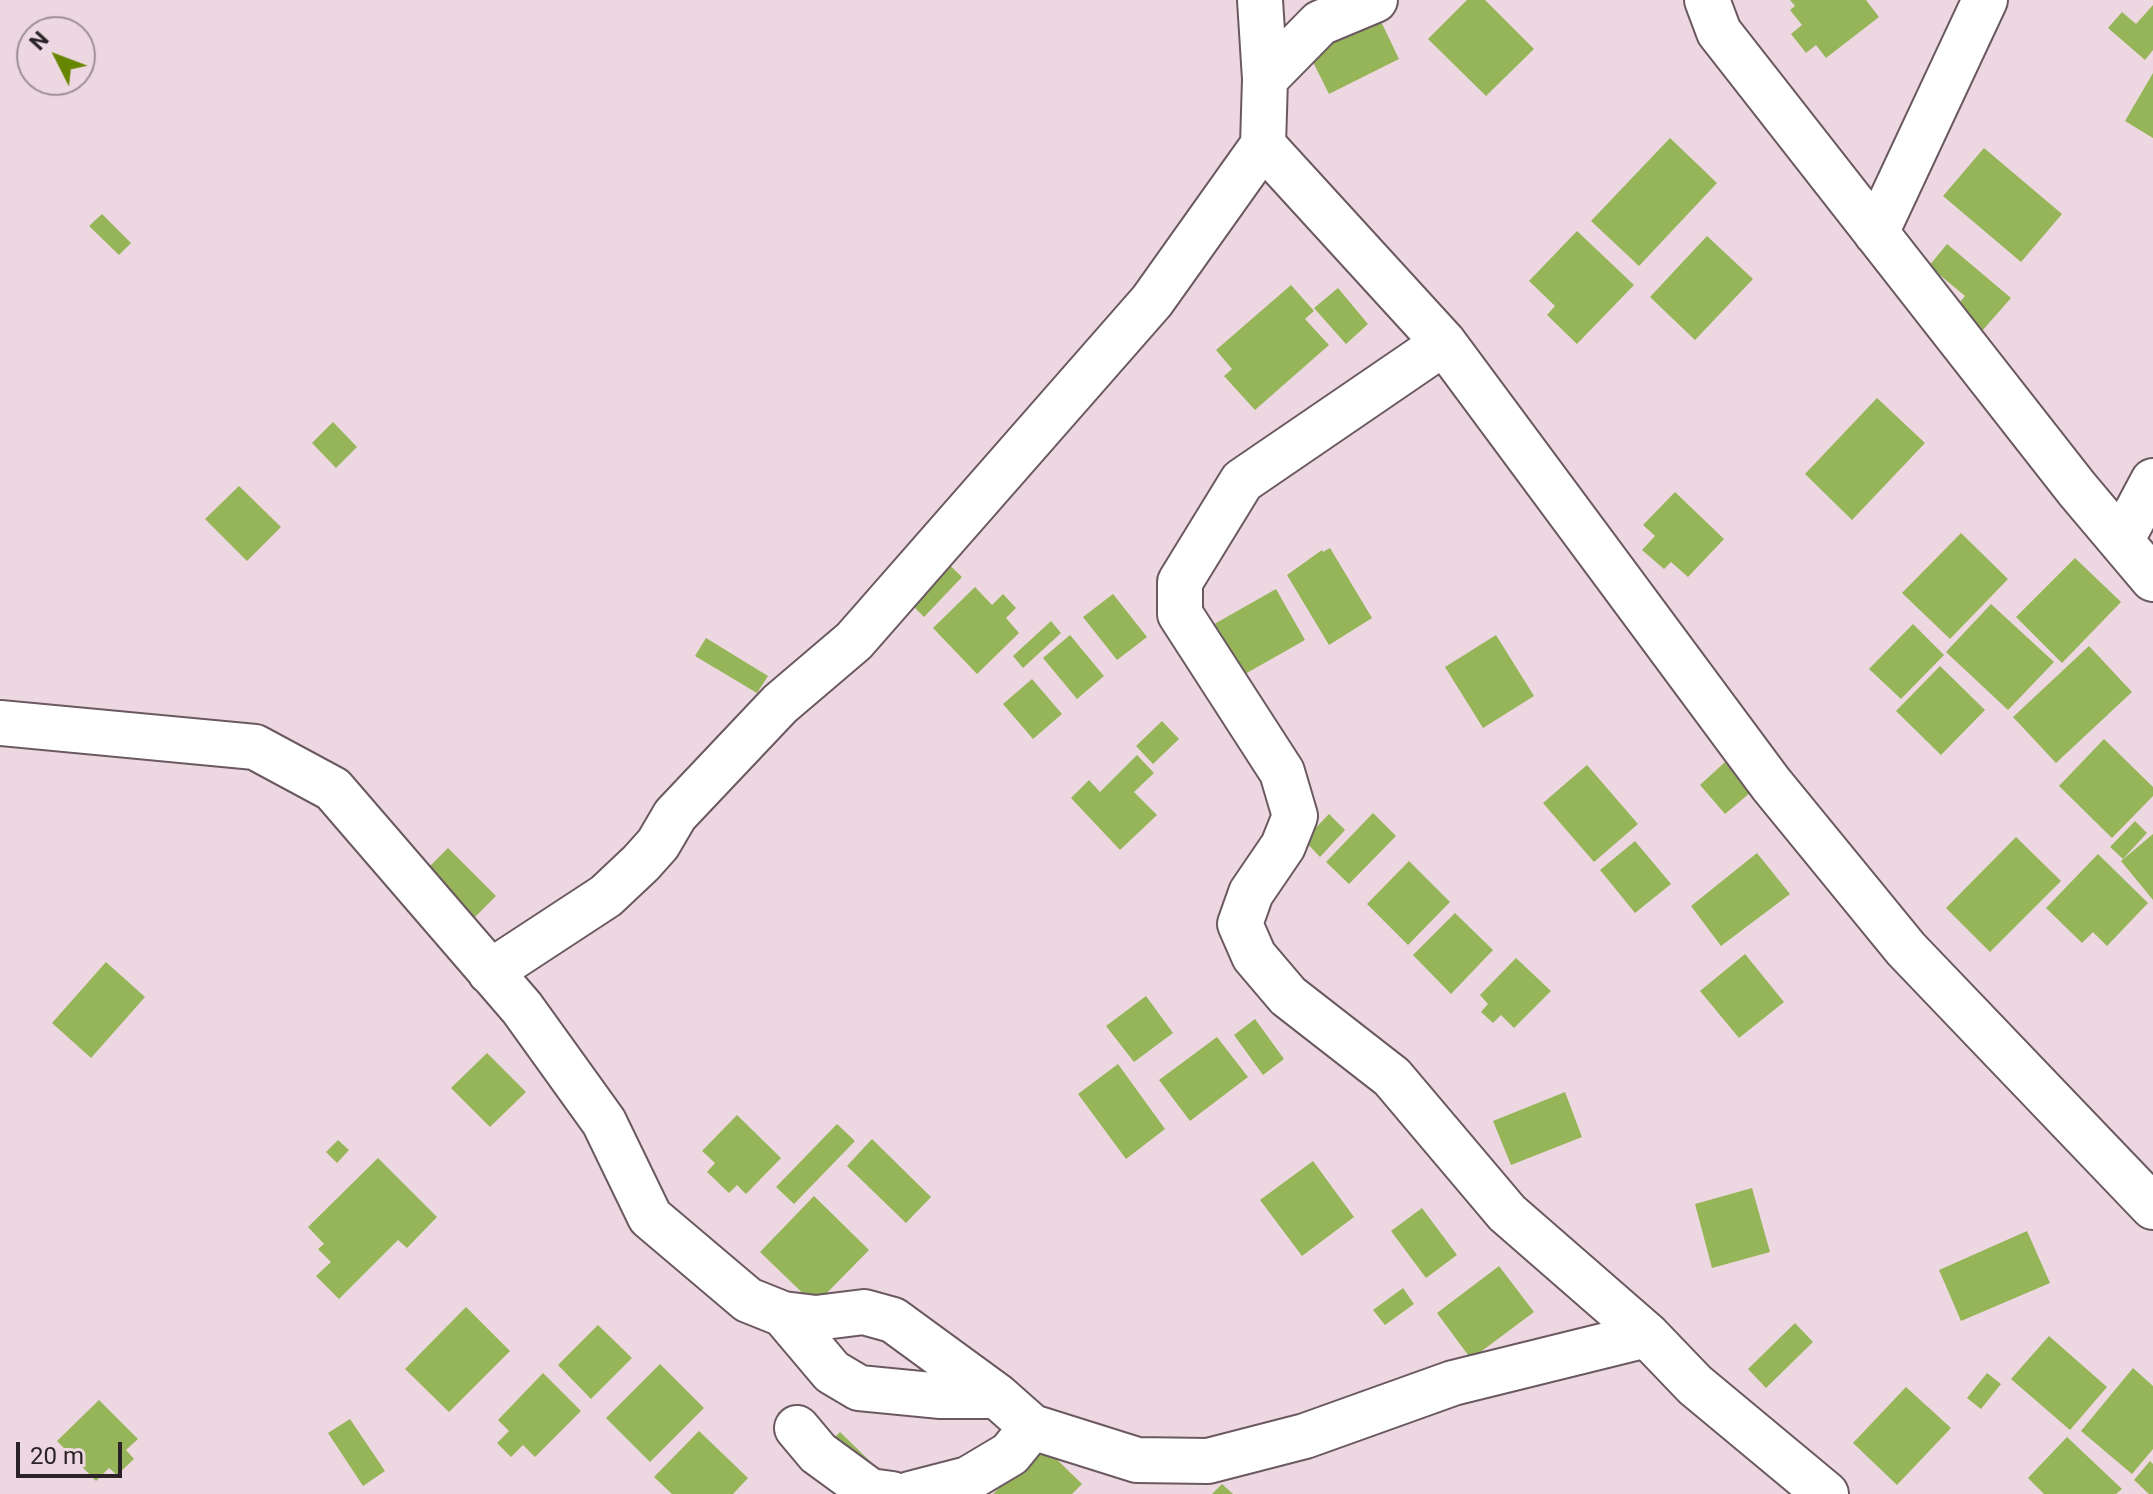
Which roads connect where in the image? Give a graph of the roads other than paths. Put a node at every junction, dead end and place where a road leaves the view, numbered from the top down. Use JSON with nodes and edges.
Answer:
{"nodes":[{"id":1,"x":1260,"y":0,"type":"edge"},
{"id":2,"x":1271,"y":0,"type":"edge"},
{"id":3,"x":1375,"y":0,"type":"edge"},
{"id":4,"x":1707,"y":0,"type":"edge"},
{"id":5,"x":1985,"y":0,"type":"edge"},
{"id":6,"x":1320,"y":23,"type":"junction"},
{"id":7,"x":1265,"y":79,"type":"junction"},
{"id":8,"x":1263,"y":145,"type":"junction"},
{"id":9,"x":1876,"y":233,"type":"junction"},
{"id":10,"x":1444,"y":343,"type":"junction"},
{"id":11,"x":2153,"y":481,"type":"edge"},
{"id":12,"x":2121,"y":541,"type":"junction"},
{"id":13,"x":2153,"y":579,"type":"edge"},
{"id":14,"x":0,"y":723,"type":"edge"},
{"id":15,"x":490,"y":972,"type":"junction"},
{"id":16,"x":2153,"y":1207,"type":"edge"},
{"id":17,"x":783,"y":1314,"type":"junction"},
{"id":18,"x":1647,"y":1335,"type":"junction"},
{"id":19,"x":997,"y":1396,"type":"junction"},
{"id":20,"x":1032,"y":1427,"type":"junction"},
{"id":21,"x":797,"y":1428,"type":"dead end"},
{"id":22,"x":892,"y":1494,"type":"edge"},
{"id":23,"x":910,"y":1494,"type":"edge"},
{"id":24,"x":1826,"y":1494,"type":"edge"}],
"edges":[{"from":1,"to":7,"type":"street"},
{"from":2,"to":6,"type":"street"},
{"from":3,"to":6,"type":"street"},
{"from":4,"to":9,"type":"street"},
{"from":5,"to":9,"type":"street"},
{"from":6,"to":7,"type":"street"},
{"from":7,"to":8,"type":"street"},
{"from":8,"to":10,"type":"street"},
{"from":8,"to":15,"type":"street"},
{"from":9,"to":12,"type":"street"},
{"from":10,"to":16,"type":"street"},
{"from":10,"to":18,"type":"street"},
{"from":11,"to":12,"type":"street"},
{"from":12,"to":13,"type":"street"},
{"from":14,"to":15,"type":"street"},
{"from":15,"to":17,"type":"street"},
{"from":17,"to":19,"type":"street"},
{"from":17,"to":19,"type":"street"},
{"from":18,"to":20,"type":"street"},
{"from":18,"to":24,"type":"street"},
{"from":19,"to":20,"type":"street"},
{"from":20,"to":23,"type":"street"},
{"from":21,"to":22,"type":"street"}]}
